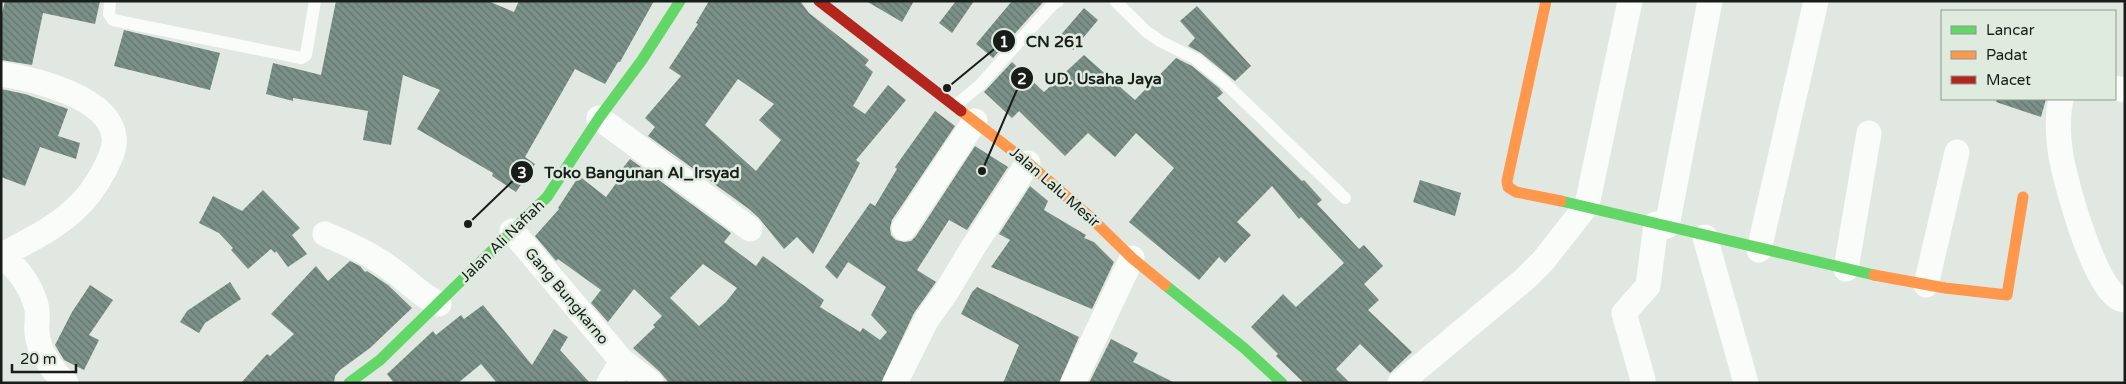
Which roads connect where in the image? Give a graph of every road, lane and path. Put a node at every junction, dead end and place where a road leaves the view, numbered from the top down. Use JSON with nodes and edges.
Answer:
{"nodes":[{"id":1,"x":110,"y":1,"type":"edge"},
{"id":2,"x":315,"y":1,"type":"edge"},
{"id":3,"x":680,"y":1,"type":"edge"},
{"id":4,"x":819,"y":1,"type":"edge"},
{"id":5,"x":1058,"y":1,"type":"edge"},
{"id":6,"x":1115,"y":1,"type":"edge"},
{"id":7,"x":1546,"y":1,"type":"edge"},
{"id":8,"x":1630,"y":1,"type":"edge"},
{"id":9,"x":1710,"y":1,"type":"edge"},
{"id":10,"x":1816,"y":1,"type":"edge"},
{"id":11,"x":1,"y":74,"type":"edge"},
{"id":12,"x":2061,"y":100,"type":"edge"},
{"id":13,"x":956,"y":105,"type":"junction"},
{"id":14,"x":599,"y":118,"type":"junction"},
{"id":15,"x":975,"y":121,"type":"junction"},
{"id":16,"x":1869,"y":133,"type":"dead end"},
{"id":17,"x":1957,"y":152,"type":"dead end"},
{"id":18,"x":1028,"y":162,"type":"junction"},
{"id":19,"x":2023,"y":197,"type":"dead end"},
{"id":20,"x":1345,"y":198,"type":"dead end"},
{"id":21,"x":1587,"y":205,"type":"junction"},
{"id":22,"x":1662,"y":225,"type":"junction"},
{"id":23,"x":904,"y":228,"type":"dead end"},
{"id":24,"x":750,"y":229,"type":"dead end"},
{"id":25,"x":512,"y":231,"type":"junction"},
{"id":26,"x":325,"y":234,"type":"dead end"},
{"id":27,"x":1705,"y":237,"type":"junction"},
{"id":28,"x":1759,"y":250,"type":"junction"},
{"id":29,"x":1,"y":255,"type":"edge"},
{"id":30,"x":1132,"y":258,"type":"junction"},
{"id":31,"x":1846,"y":269,"type":"junction"},
{"id":32,"x":1926,"y":285,"type":"junction"},
{"id":33,"x":2125,"y":300,"type":"edge"},
{"id":34,"x":439,"y":304,"type":"junction"},
{"id":35,"x":622,"y":361,"type":"junction"},
{"id":36,"x":1643,"y":380,"type":"dead end"},
{"id":37,"x":66,"y":383,"type":"edge"},
{"id":38,"x":349,"y":383,"type":"edge"},
{"id":39,"x":609,"y":383,"type":"edge"},
{"id":40,"x":652,"y":383,"type":"edge"},
{"id":41,"x":895,"y":383,"type":"edge"},
{"id":42,"x":1073,"y":383,"type":"edge"},
{"id":43,"x":1282,"y":383,"type":"edge"},
{"id":44,"x":1400,"y":383,"type":"edge"},
{"id":45,"x":1746,"y":383,"type":"edge"}],
"edges":[{"from":1,"to":2,"type":"lane"},
{"from":3,"to":14,"type":"street","name":"Jalan Ali Nafiah"},
{"from":4,"to":13,"type":"street","name":"Jalan Lalu Mesir"},
{"from":5,"to":13,"type":"lane"},
{"from":6,"to":20,"type":"lane"},
{"from":7,"to":21,"type":"street"},
{"from":8,"to":21,"type":"street"},
{"from":9,"to":22,"type":"street"},
{"from":10,"to":28,"type":"street"},
{"from":11,"to":29,"type":"street"},
{"from":12,"to":33,"type":"street"},
{"from":13,"to":15,"type":"street","name":"Jalan Lalu Mesir"},
{"from":14,"to":24,"type":"street"},
{"from":14,"to":25,"type":"street","name":"Jalan Ali Nafiah"},
{"from":15,"to":18,"type":"street","name":"Jalan Lalu Mesir"},
{"from":15,"to":23,"type":"street"},
{"from":16,"to":31,"type":"street"},
{"from":17,"to":32,"type":"street"},
{"from":18,"to":30,"type":"street","name":"Jalan Lalu Mesir"},
{"from":18,"to":41,"type":"street"},
{"from":19,"to":32,"type":"street"},
{"from":21,"to":22,"type":"street"},
{"from":21,"to":44,"type":"street"},
{"from":22,"to":27,"type":"street"},
{"from":22,"to":36,"type":"street"},
{"from":25,"to":34,"type":"street","name":"Jalan Ali Nafiah"},
{"from":25,"to":35,"type":"street","name":"Gang Bungkarno"},
{"from":26,"to":34,"type":"street"},
{"from":27,"to":28,"type":"street"},
{"from":27,"to":45,"type":"street"},
{"from":28,"to":31,"type":"street"},
{"from":29,"to":37,"type":"street"},
{"from":30,"to":42,"type":"street"},
{"from":30,"to":43,"type":"street","name":"Jalan Lalu Mesir"},
{"from":31,"to":32,"type":"street"},
{"from":34,"to":38,"type":"street","name":"Jalan Ali Nafiah"},
{"from":35,"to":39,"type":"street"},
{"from":35,"to":40,"type":"street","name":"Gang Bungkarno"}]}
